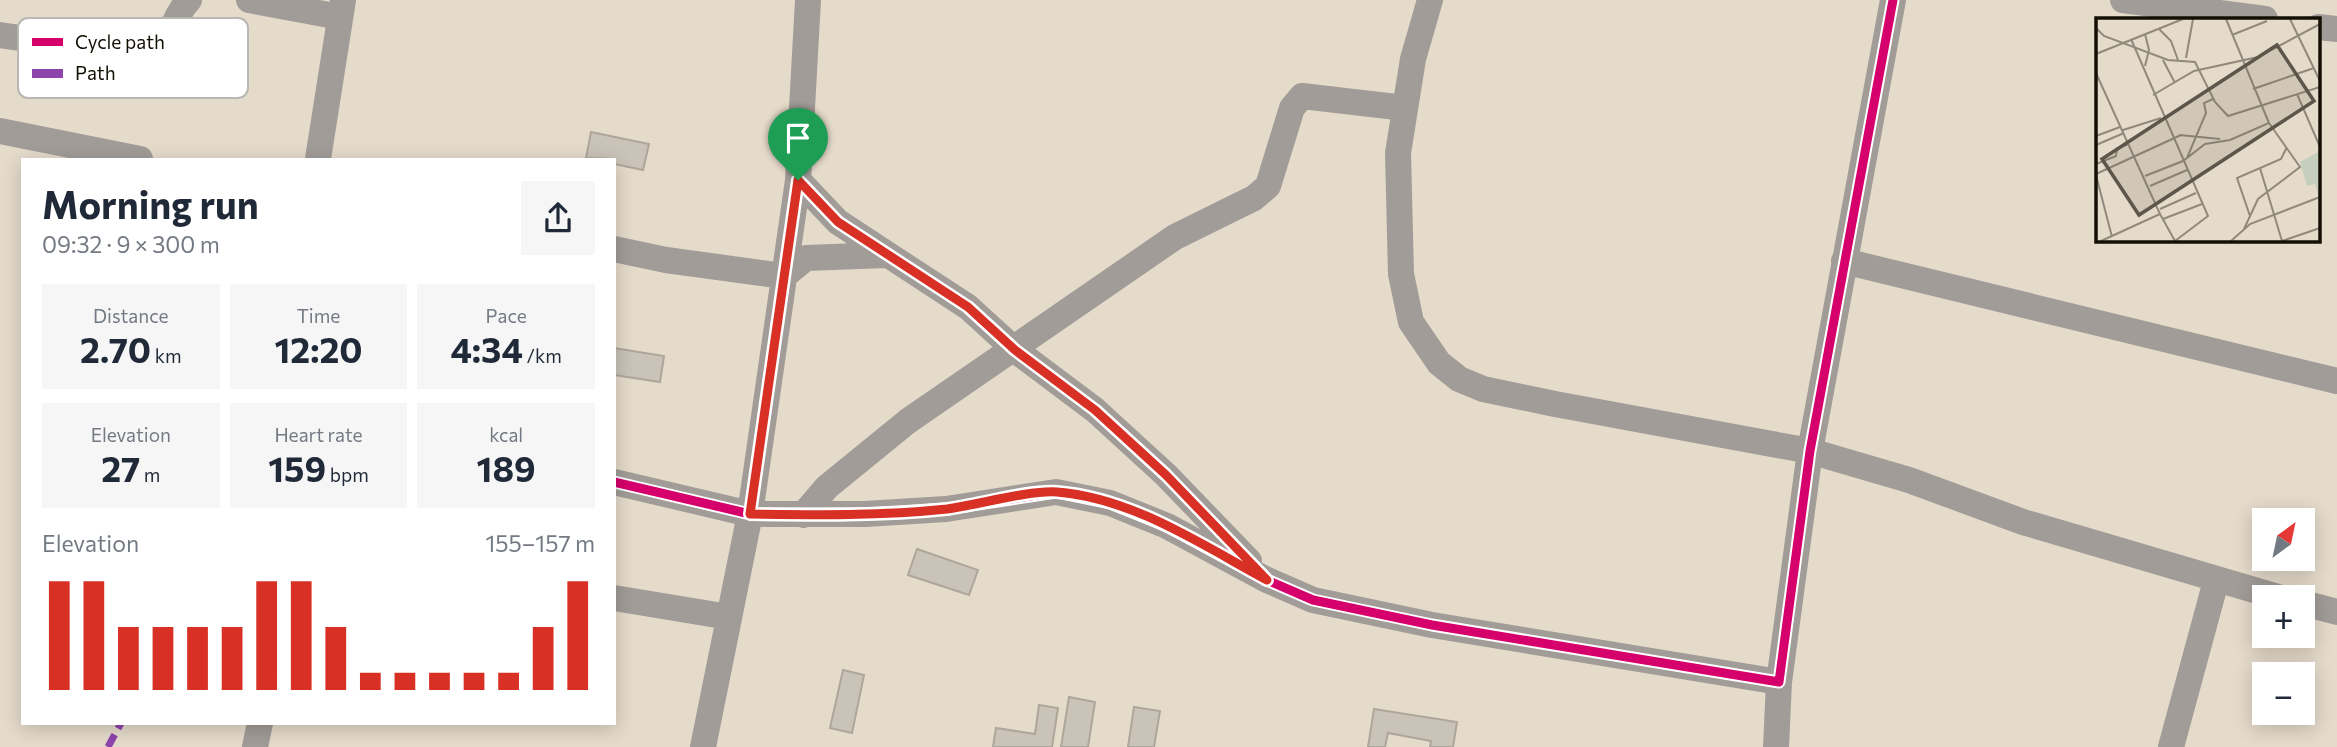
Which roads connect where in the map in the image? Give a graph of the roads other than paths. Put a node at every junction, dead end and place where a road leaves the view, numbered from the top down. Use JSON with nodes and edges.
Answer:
{"nodes":[{"id":1,"x":189,"y":0,"type":"edge"},
{"id":2,"x":249,"y":0,"type":"edge"},
{"id":3,"x":808,"y":0,"type":"edge"},
{"id":4,"x":1430,"y":0,"type":"edge"},
{"id":5,"x":1893,"y":0,"type":"edge"},
{"id":6,"x":2123,"y":0,"type":"edge"},
{"id":7,"x":341,"y":8,"type":"edge"},
{"id":8,"x":177,"y":18,"type":"edge"},
{"id":9,"x":2258,"y":18,"type":"edge"},
{"id":10,"x":0,"y":35,"type":"edge"},
{"id":11,"x":18,"y":38,"type":"edge"},
{"id":12,"x":1405,"y":108,"type":"junction"},
{"id":13,"x":0,"y":131,"type":"edge"},
{"id":14,"x":134,"y":158,"type":"edge"},
{"id":15,"x":318,"y":158,"type":"edge"},
{"id":16,"x":798,"y":180,"type":"junction"},
{"id":17,"x":616,"y":249,"type":"edge"},
{"id":18,"x":887,"y":255,"type":"junction"},
{"id":19,"x":1844,"y":261,"type":"junction"},
{"id":20,"x":784,"y":276,"type":"junction"},
{"id":21,"x":1015,"y":350,"type":"junction"},
{"id":22,"x":2337,"y":381,"type":"edge"},
{"id":23,"x":1810,"y":451,"type":"junction"},
{"id":24,"x":616,"y":482,"type":"edge"},
{"id":25,"x":750,"y":514,"type":"junction"},
{"id":26,"x":803,"y":514,"type":"junction"},
{"id":27,"x":1267,"y":580,"type":"junction"},
{"id":28,"x":2216,"y":580,"type":"junction"},
{"id":29,"x":2252,"y":590,"type":"edge"},
{"id":30,"x":616,"y":598,"type":"edge"},
{"id":31,"x":2315,"y":606,"type":"edge"},
{"id":32,"x":2337,"y":612,"type":"edge"},
{"id":33,"x":729,"y":617,"type":"junction"},
{"id":34,"x":1779,"y":682,"type":"junction"},
{"id":35,"x":260,"y":725,"type":"edge"},
{"id":36,"x":255,"y":747,"type":"edge"},
{"id":37,"x":703,"y":747,"type":"edge"},
{"id":38,"x":1776,"y":747,"type":"edge"},
{"id":39,"x":2171,"y":747,"type":"edge"}],
"edges":[{"from":1,"to":8,"type":"street"},
{"from":2,"to":7,"type":"street"},
{"from":3,"to":16,"type":"street"},
{"from":4,"to":12,"type":"street"},
{"from":5,"to":19,"type":"street"},
{"from":6,"to":9,"type":"street"},
{"from":7,"to":15,"type":"street"},
{"from":10,"to":11,"type":"street"},
{"from":12,"to":21,"type":"street"},
{"from":12,"to":23,"type":"street"},
{"from":13,"to":14,"type":"street"},
{"from":16,"to":18,"type":"street"},
{"from":16,"to":20,"type":"street"},
{"from":17,"to":20,"type":"street"},
{"from":18,"to":20,"type":"street"},
{"from":18,"to":21,"type":"street"},
{"from":19,"to":22,"type":"street"},
{"from":19,"to":23,"type":"street"},
{"from":20,"to":25,"type":"street"},
{"from":21,"to":26,"type":"street"},
{"from":21,"to":27,"type":"street"},
{"from":23,"to":28,"type":"street"},
{"from":23,"to":34,"type":"street"},
{"from":24,"to":25,"type":"street"},
{"from":25,"to":26,"type":"street"},
{"from":25,"to":33,"type":"street"},
{"from":26,"to":27,"type":"street"},
{"from":27,"to":34,"type":"street"},
{"from":28,"to":29,"type":"street"},
{"from":28,"to":39,"type":"street"},
{"from":30,"to":33,"type":"street"},
{"from":31,"to":32,"type":"street"},
{"from":33,"to":37,"type":"street"},
{"from":34,"to":38,"type":"street"},
{"from":35,"to":36,"type":"street"}]}
